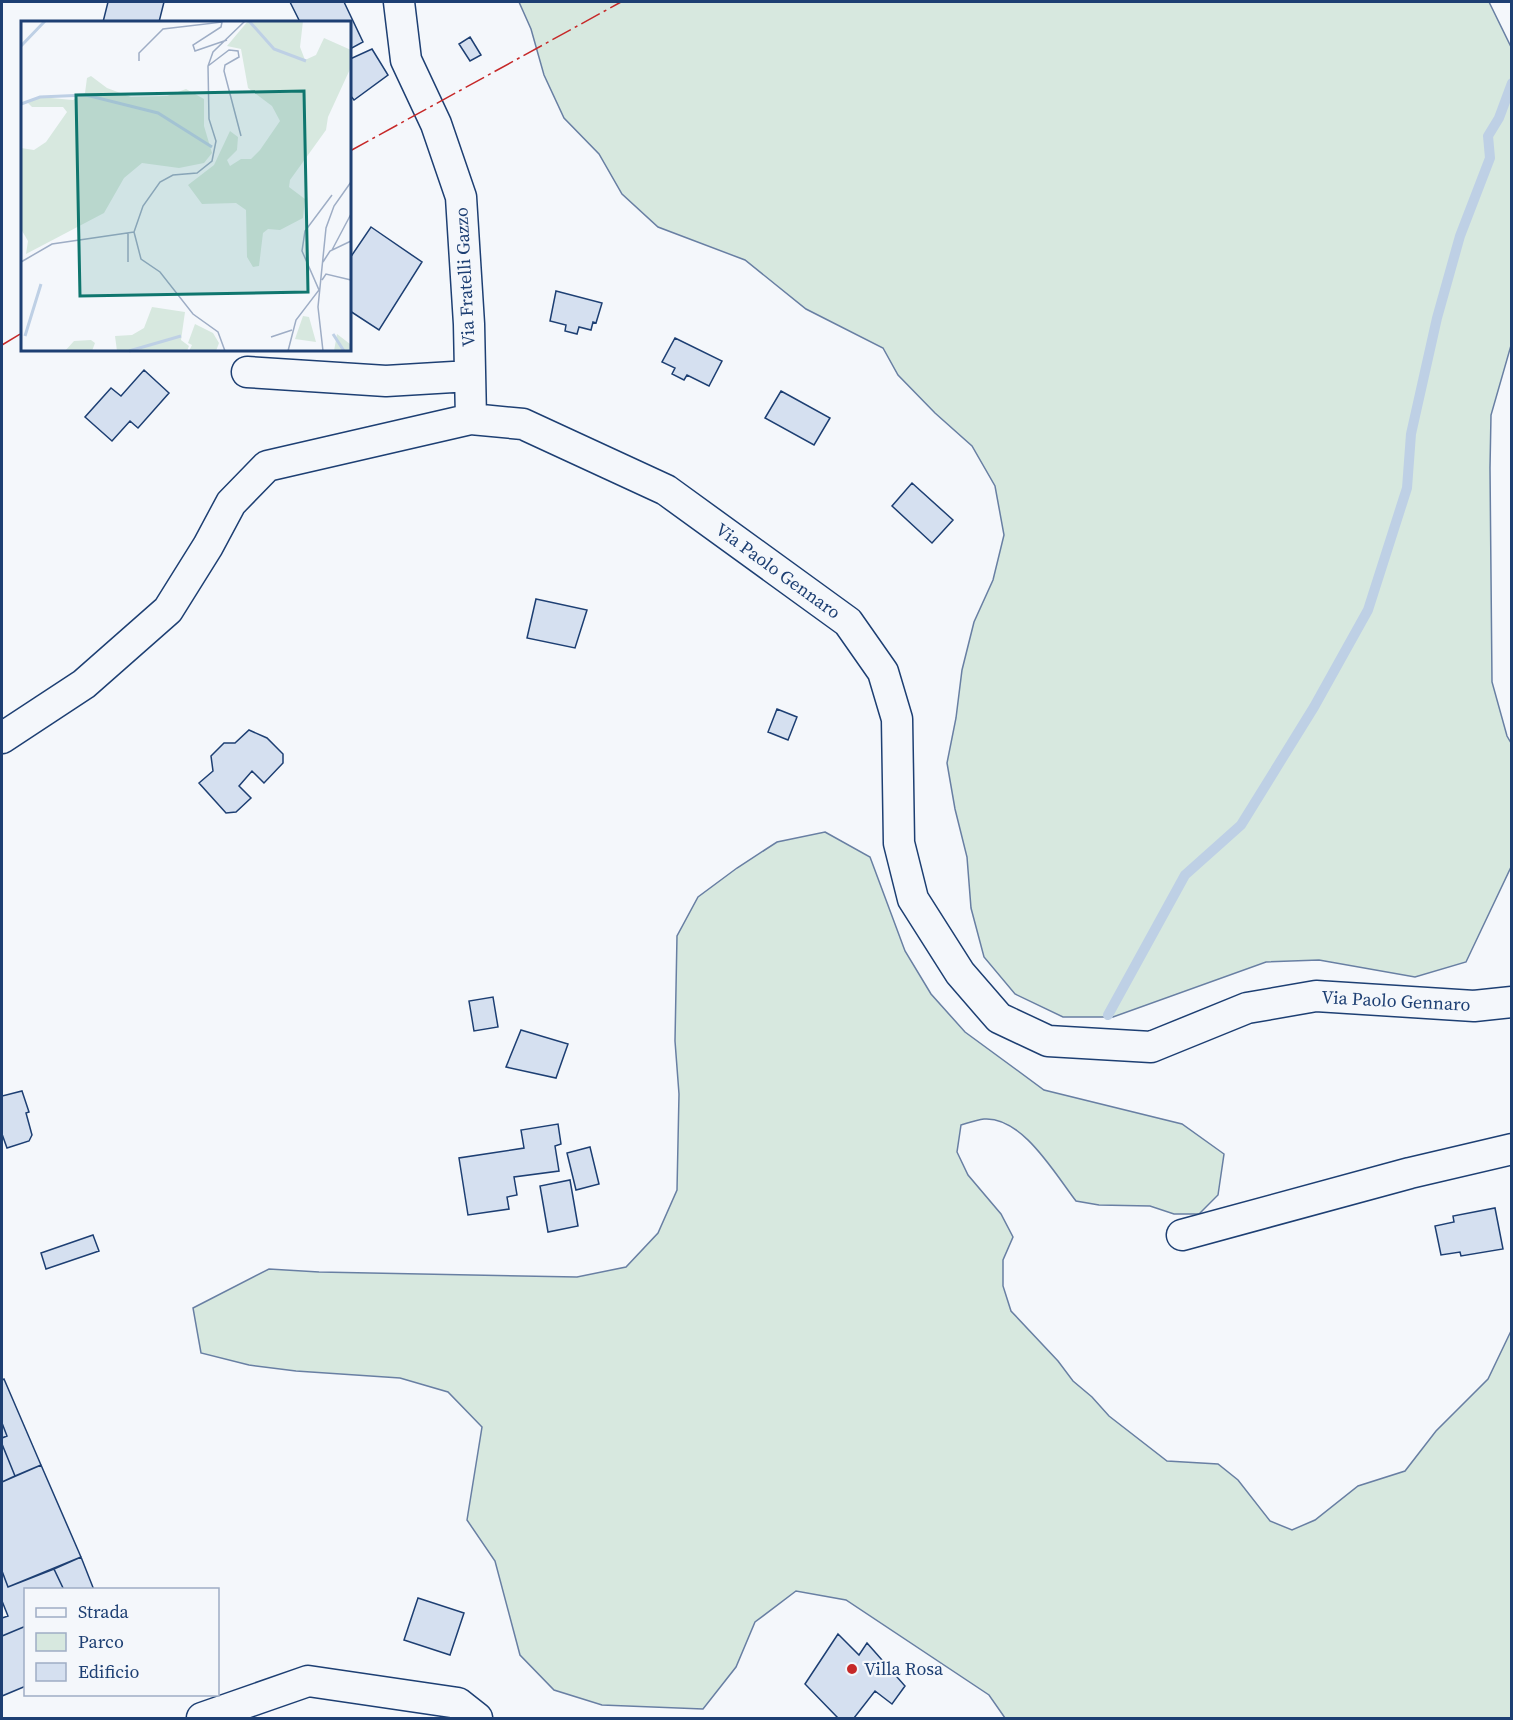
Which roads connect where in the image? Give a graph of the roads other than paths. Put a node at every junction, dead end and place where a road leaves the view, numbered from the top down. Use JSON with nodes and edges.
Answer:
{"nodes":[{"id":1,"x":399,"y":2,"type":"edge"},
{"id":2,"x":247,"y":372,"type":"dead end"},
{"id":3,"x":470,"y":376,"type":"junction"},
{"id":4,"x":471,"y":419,"type":"junction"},
{"id":5,"x":2,"y":738,"type":"edge"},
{"id":6,"x":1512,"y":1002,"type":"edge"},
{"id":7,"x":1512,"y":1149,"type":"edge"},
{"id":8,"x":1182,"y":1235,"type":"dead end"},
{"id":9,"x":202,"y":1719,"type":"edge"},
{"id":10,"x":477,"y":1719,"type":"edge"}],
"edges":[{"from":1,"to":3,"type":"street","name":"Via Fratelli Gazzo"},
{"from":2,"to":3,"type":"street"},
{"from":3,"to":4,"type":"street","name":"Via Fratelli Gazzo"},
{"from":4,"to":5,"type":"street","name":"Via Paolo Gennaro"},
{"from":4,"to":6,"type":"street","name":"Via Paolo Gennaro"},
{"from":7,"to":8,"type":"street"},
{"from":9,"to":10,"type":"street"}]}
